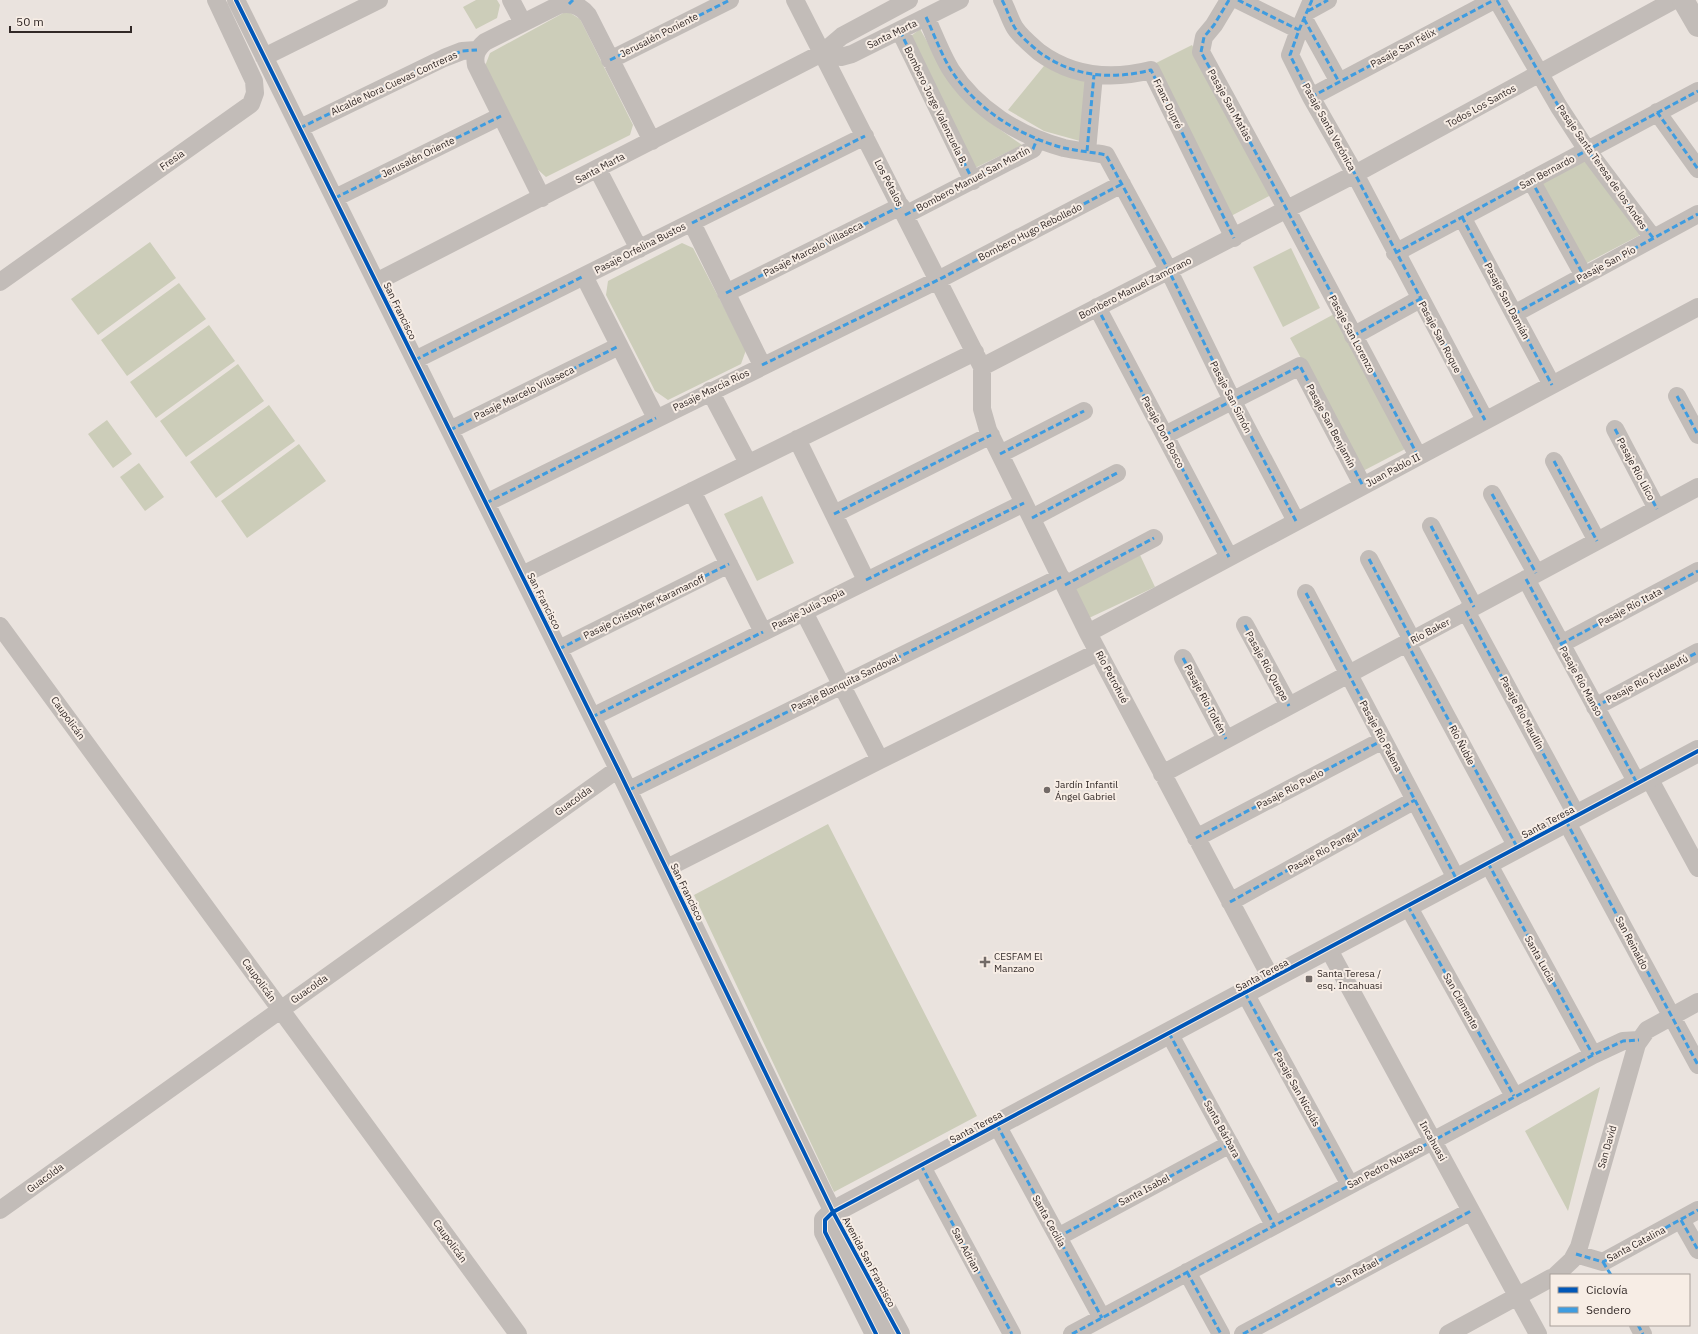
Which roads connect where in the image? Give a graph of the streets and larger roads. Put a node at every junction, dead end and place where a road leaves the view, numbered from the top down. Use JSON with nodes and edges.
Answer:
{"nodes":[{"id":1,"x":216,"y":0,"type":"edge"},
{"id":2,"x":236,"y":0,"type":"edge"},
{"id":3,"x":379,"y":0,"type":"edge"},
{"id":4,"x":512,"y":0,"type":"edge"},
{"id":5,"x":730,"y":0,"type":"edge"},
{"id":6,"x":795,"y":0,"type":"edge"},
{"id":7,"x":909,"y":0,"type":"edge"},
{"id":8,"x":960,"y":0,"type":"edge"},
{"id":9,"x":1002,"y":0,"type":"edge"},
{"id":10,"x":1229,"y":0,"type":"edge"},
{"id":11,"x":1238,"y":0,"type":"edge"},
{"id":12,"x":1328,"y":0,"type":"edge"},
{"id":13,"x":1495,"y":0,"type":"edge"},
{"id":14,"x":1674,"y":0,"type":"edge"},
{"id":15,"x":1683,"y":0,"type":"edge"},
{"id":16,"x":571,"y":2,"type":"edge"},
{"id":17,"x":1306,"y":15,"type":"edge"},
{"id":18,"x":926,"y":17,"type":"junction"},
{"id":19,"x":523,"y":23,"type":"junction"},
{"id":20,"x":1698,"y":26,"type":"edge"},
{"id":21,"x":900,"y":31,"type":"junction"},
{"id":22,"x":477,"y":50,"type":"junction"},
{"id":23,"x":822,"y":54,"type":"junction"},
{"id":24,"x":264,"y":58,"type":"junction"},
{"id":25,"x":610,"y":60,"type":"junction"},
{"id":26,"x":1540,"y":74,"type":"junction"},
{"id":27,"x":1094,"y":75,"type":"junction"},
{"id":28,"x":1339,"y":82,"type":"junction"},
{"id":29,"x":1698,"y":90,"type":"edge"},
{"id":30,"x":1311,"y":97,"type":"junction"},
{"id":31,"x":1657,"y":112,"type":"junction"},
{"id":32,"x":501,"y":116,"type":"junction"},
{"id":33,"x":300,"y":128,"type":"junction"},
{"id":34,"x":865,"y":136,"type":"junction"},
{"id":35,"x":1036,"y":139,"type":"junction"},
{"id":36,"x":652,"y":141,"type":"junction"},
{"id":37,"x":1588,"y":150,"type":"junction"},
{"id":38,"x":1087,"y":151,"type":"junction"},
{"id":39,"x":1698,"y":168,"type":"edge"},
{"id":40,"x":598,"y":170,"type":"junction"},
{"id":41,"x":1355,"y":174,"type":"junction"},
{"id":42,"x":1531,"y":180,"type":"junction"},
{"id":43,"x":973,"y":181,"type":"junction"},
{"id":44,"x":1122,"y":184,"type":"junction"},
{"id":45,"x":334,"y":198,"type":"junction"},
{"id":46,"x":542,"y":198,"type":"junction"},
{"id":47,"x":903,"y":210,"type":"junction"},
{"id":48,"x":1287,"y":210,"type":"junction"},
{"id":49,"x":1698,"y":214,"type":"edge"},
{"id":50,"x":1462,"y":217,"type":"junction"},
{"id":51,"x":692,"y":223,"type":"junction"},
{"id":52,"x":1234,"y":238,"type":"junction"},
{"id":53,"x":1653,"y":238,"type":"junction"},
{"id":54,"x":639,"y":249,"type":"junction"},
{"id":55,"x":1395,"y":253,"type":"junction"},
{"id":56,"x":1169,"y":271,"type":"junction"},
{"id":57,"x":584,"y":276,"type":"junction"},
{"id":58,"x":1584,"y":276,"type":"junction"},
{"id":59,"x":938,"y":280,"type":"junction"},
{"id":60,"x":0,"y":282,"type":"edge"},
{"id":61,"x":376,"y":282,"type":"junction"},
{"id":62,"x":726,"y":293,"type":"junction"},
{"id":63,"x":1420,"y":299,"type":"junction"},
{"id":64,"x":1097,"y":307,"type":"junction"},
{"id":65,"x":1698,"y":307,"type":"edge"},
{"id":66,"x":1514,"y":314,"type":"junction"},
{"id":67,"x":1353,"y":336,"type":"junction"},
{"id":68,"x":620,"y":346,"type":"junction"},
{"id":69,"x":978,"y":359,"type":"junction"},
{"id":70,"x":415,"y":360,"type":"junction"},
{"id":71,"x":762,"y":365,"type":"junction"},
{"id":72,"x":1552,"y":384,"type":"junction"},
{"id":73,"x":710,"y":391,"type":"junction"},
{"id":74,"x":1677,"y":396,"type":"dead end"},
{"id":75,"x":1232,"y":400,"type":"junction"},
{"id":76,"x":1084,"y":412,"type":"dead end"},
{"id":77,"x":656,"y":418,"type":"junction"},
{"id":78,"x":1485,"y":420,"type":"junction"},
{"id":79,"x":1615,"y":429,"type":"dead end"},
{"id":80,"x":450,"y":430,"type":"junction"},
{"id":81,"x":991,"y":435,"type":"junction"},
{"id":82,"x":1164,"y":435,"type":"junction"},
{"id":83,"x":1698,"y":435,"type":"edge"},
{"id":84,"x":797,"y":439,"type":"junction"},
{"id":85,"x":1000,"y":454,"type":"junction"},
{"id":86,"x":1418,"y":456,"type":"junction"},
{"id":87,"x":1554,"y":461,"type":"dead end"},
{"id":88,"x":748,"y":463,"type":"junction"},
{"id":89,"x":1117,"y":473,"type":"dead end"},
{"id":90,"x":1363,"y":486,"type":"junction"},
{"id":91,"x":1698,"y":487,"type":"edge"},
{"id":92,"x":692,"y":491,"type":"junction"},
{"id":93,"x":1492,"y":494,"type":"dead end"},
{"id":94,"x":486,"y":502,"type":"junction"},
{"id":95,"x":1657,"y":509,"type":"junction"},
{"id":96,"x":1028,"y":510,"type":"junction"},
{"id":97,"x":834,"y":514,"type":"junction"},
{"id":98,"x":1296,"y":521,"type":"junction"},
{"id":99,"x":1431,"y":526,"type":"dead end"},
{"id":100,"x":1154,"y":538,"type":"dead end"},
{"id":101,"x":1597,"y":541,"type":"junction"},
{"id":102,"x":1229,"y":557,"type":"junction"},
{"id":103,"x":1369,"y":559,"type":"dead end"},
{"id":104,"x":729,"y":564,"type":"junction"},
{"id":105,"x":1698,"y":571,"type":"edge"},
{"id":106,"x":522,"y":575,"type":"junction"},
{"id":107,"x":1531,"y":576,"type":"junction"},
{"id":108,"x":866,"y":580,"type":"junction"},
{"id":109,"x":1063,"y":581,"type":"junction"},
{"id":110,"x":1306,"y":593,"type":"dead end"},
{"id":111,"x":1470,"y":609,"type":"junction"},
{"id":112,"x":804,"y":612,"type":"junction"},
{"id":113,"x":1245,"y":625,"type":"dead end"},
{"id":114,"x":0,"y":626,"type":"edge"},
{"id":115,"x":763,"y":632,"type":"junction"},
{"id":116,"x":1088,"y":633,"type":"junction"},
{"id":117,"x":1409,"y":642,"type":"junction"},
{"id":118,"x":1561,"y":644,"type":"junction"},
{"id":119,"x":559,"y":649,"type":"junction"},
{"id":120,"x":1098,"y":652,"type":"junction"},
{"id":121,"x":1698,"y":652,"type":"edge"},
{"id":122,"x":1183,"y":658,"type":"dead end"},
{"id":123,"x":1348,"y":674,"type":"junction"},
{"id":124,"x":841,"y":685,"type":"junction"},
{"id":125,"x":1289,"y":706,"type":"junction"},
{"id":126,"x":1595,"y":707,"type":"junction"},
{"id":127,"x":592,"y":717,"type":"junction"},
{"id":128,"x":1226,"y":739,"type":"junction"},
{"id":129,"x":1383,"y":740,"type":"junction"},
{"id":130,"x":1698,"y":751,"type":"edge"},
{"id":131,"x":880,"y":760,"type":"junction"},
{"id":132,"x":618,"y":768,"type":"junction"},
{"id":133,"x":1162,"y":774,"type":"junction"},
{"id":134,"x":1643,"y":780,"type":"junction"},
{"id":135,"x":629,"y":790,"type":"junction"},
{"id":136,"x":1415,"y":800,"type":"junction"},
{"id":137,"x":1572,"y":818,"type":"junction"},
{"id":138,"x":1196,"y":838,"type":"junction"},
{"id":139,"x":1517,"y":847,"type":"junction"},
{"id":140,"x":1488,"y":863,"type":"junction"},
{"id":141,"x":667,"y":868,"type":"junction"},
{"id":142,"x":1698,"y":868,"type":"edge"},
{"id":143,"x":1457,"y":880,"type":"junction"},
{"id":144,"x":1230,"y":902,"type":"junction"},
{"id":145,"x":1408,"y":906,"type":"junction"},
{"id":146,"x":1328,"y":948,"type":"junction"},
{"id":147,"x":1271,"y":978,"type":"junction"},
{"id":148,"x":1245,"y":993,"type":"junction"},
{"id":149,"x":1698,"y":1002,"type":"edge"},
{"id":150,"x":280,"y":1009,"type":"junction"},
{"id":151,"x":1672,"y":1016,"type":"junction"},
{"id":152,"x":1169,"y":1033,"type":"junction"},
{"id":153,"x":1639,"y":1040,"type":"junction"},
{"id":154,"x":1593,"y":1055,"type":"junction"},
{"id":155,"x":1698,"y":1065,"type":"edge"},
{"id":156,"x":1514,"y":1096,"type":"junction"},
{"id":157,"x":997,"y":1125,"type":"junction"},
{"id":158,"x":1433,"y":1140,"type":"junction"},
{"id":159,"x":1230,"y":1144,"type":"junction"},
{"id":160,"x":921,"y":1165,"type":"junction"},
{"id":161,"x":1350,"y":1185,"type":"junction"},
{"id":162,"x":0,"y":1210,"type":"edge"},
{"id":163,"x":1698,"y":1210,"type":"edge"},
{"id":164,"x":1471,"y":1211,"type":"junction"},
{"id":165,"x":833,"y":1212,"type":"junction"},
{"id":166,"x":1681,"y":1220,"type":"junction"},
{"id":167,"x":1274,"y":1225,"type":"junction"},
{"id":168,"x":1058,"y":1237,"type":"junction"},
{"id":169,"x":1698,"y":1250,"type":"edge"},
{"id":170,"x":1576,"y":1254,"type":"junction"},
{"id":171,"x":1607,"y":1268,"type":"edge"},
{"id":172,"x":1187,"y":1272,"type":"junction"},
{"id":173,"x":1557,"y":1274,"type":"edge"},
{"id":174,"x":1550,"y":1279,"type":"edge"},
{"id":175,"x":1518,"y":1296,"type":"junction"},
{"id":176,"x":1102,"y":1318,"type":"junction"},
{"id":177,"x":518,"y":1334,"type":"edge"},
{"id":178,"x":876,"y":1334,"type":"edge"},
{"id":179,"x":899,"y":1334,"type":"edge"},
{"id":180,"x":1012,"y":1334,"type":"edge"},
{"id":181,"x":1072,"y":1334,"type":"edge"},
{"id":182,"x":1221,"y":1334,"type":"edge"},
{"id":183,"x":1243,"y":1334,"type":"edge"},
{"id":184,"x":1448,"y":1334,"type":"edge"},
{"id":185,"x":1538,"y":1334,"type":"edge"}],
"edges":[{"from":1,"to":60,"type":"street","name":"Fresia"},
{"from":2,"to":24,"type":"street","name":"San Francisco"},
{"from":3,"to":24,"type":"street"},
{"from":4,"to":19,"type":"street"},
{"from":5,"to":25,"type":"street","name":"Jerusalén Poniente"},
{"from":6,"to":23,"type":"street","name":"Los Pétalos"},
{"from":7,"to":23,"type":"street","name":"Santa Marta"},
{"from":8,"to":18,"type":"street","name":"Santa Marta"},
{"from":9,"to":27,"type":"street","name":"Franz Dupré"},
{"from":10,"to":48,"type":"street","name":"Pasaje San Matías"},
{"from":11,"to":17,"type":"street"},
{"from":12,"to":17,"type":"street"},
{"from":13,"to":26,"type":"street","name":"Pasaje Santa Teresa de los Andes"},
{"from":13,"to":28,"type":"street","name":"Pasaje San Félix"},
{"from":14,"to":26,"type":"street","name":"Todos Los Santos"},
{"from":15,"to":20,"type":"street"},
{"from":16,"to":19,"type":"street","name":"Alcalde Nora Cuevas Contreras"},
{"from":16,"to":25,"type":"street"},
{"from":17,"to":28,"type":"street"},
{"from":17,"to":30,"type":"street","name":"Pasaje Santa Verónica"},
{"from":18,"to":21,"type":"street","name":"Santa Marta"},
{"from":18,"to":35,"type":"street"},
{"from":19,"to":22,"type":"street","name":"Alcalde Nora Cuevas Contreras"},
{"from":21,"to":23,"type":"street","name":"Santa Marta"},
{"from":21,"to":43,"type":"street","name":"Bombero Jorge Valenzuela B."},
{"from":22,"to":32,"type":"street"},
{"from":22,"to":33,"type":"street","name":"Alcalde Nora Cuevas Contreras"},
{"from":23,"to":34,"type":"street","name":"Los Pétalos"},
{"from":23,"to":36,"type":"street","name":"Santa Marta"},
{"from":24,"to":33,"type":"street","name":"San Francisco"},
{"from":25,"to":36,"type":"street"},
{"from":26,"to":37,"type":"street","name":"Pasaje Santa Teresa de los Andes"},
{"from":26,"to":41,"type":"street","name":"Todos Los Santos"},
{"from":27,"to":38,"type":"street"},
{"from":27,"to":52,"type":"street","name":"Franz Dupré"},
{"from":28,"to":30,"type":"street","name":"Pasaje San Félix"},
{"from":29,"to":31,"type":"street","name":"San Bernardo"},
{"from":30,"to":41,"type":"street","name":"Pasaje Santa Verónica"},
{"from":31,"to":37,"type":"street","name":"San Bernardo"},
{"from":31,"to":39,"type":"street"},
{"from":32,"to":45,"type":"street","name":"Jerusalén Oriente"},
{"from":32,"to":46,"type":"street"},
{"from":33,"to":45,"type":"street","name":"San Francisco"},
{"from":34,"to":47,"type":"street","name":"Los Pétalos"},
{"from":34,"to":51,"type":"street","name":"Pasaje Orfelina Bustos"},
{"from":35,"to":38,"type":"street"},
{"from":35,"to":43,"type":"street","name":"Bombero Manuel San Martín"},
{"from":36,"to":40,"type":"street","name":"Santa Marta"},
{"from":37,"to":42,"type":"street","name":"San Bernardo"},
{"from":37,"to":53,"type":"street","name":"Pasaje Santa Teresa de los Andes"},
{"from":38,"to":44,"type":"street"},
{"from":40,"to":46,"type":"street","name":"Santa Marta"},
{"from":40,"to":54,"type":"street"},
{"from":41,"to":48,"type":"street","name":"Todos Los Santos"},
{"from":41,"to":55,"type":"street","name":"Pasaje Santa Verónica"},
{"from":42,"to":50,"type":"street","name":"San Bernardo"},
{"from":42,"to":58,"type":"street"},
{"from":43,"to":47,"type":"street","name":"Bombero Manuel San Martín"},
{"from":44,"to":56,"type":"street"},
{"from":44,"to":59,"type":"street","name":"Bombero Hugo Rebolledo"},
{"from":45,"to":61,"type":"street","name":"San Francisco"},
{"from":46,"to":61,"type":"street","name":"Santa Marta"},
{"from":47,"to":59,"type":"street","name":"Los Pétalos"},
{"from":47,"to":62,"type":"street","name":"Pasaje Marcelo Villaseca"},
{"from":48,"to":52,"type":"street","name":"Bombero Manuel Zamorano"},
{"from":48,"to":67,"type":"street","name":"Pasaje San Lorenzo"},
{"from":49,"to":53,"type":"street","name":"Pasaje San Pío"},
{"from":50,"to":55,"type":"street","name":"San Bernardo"},
{"from":50,"to":66,"type":"street","name":"Pasaje San Damián"},
{"from":51,"to":54,"type":"street","name":"Pasaje Orfelina Bustos"},
{"from":51,"to":62,"type":"street"},
{"from":52,"to":56,"type":"street","name":"Bombero Manuel Zamorano"},
{"from":53,"to":58,"type":"street","name":"Pasaje San Pío"},
{"from":54,"to":57,"type":"street","name":"Pasaje Orfelina Bustos"},
{"from":55,"to":63,"type":"street","name":"Pasaje San Roque"},
{"from":56,"to":64,"type":"street","name":"Bombero Manuel Zamorano"},
{"from":56,"to":75,"type":"street","name":"Pasaje San Simón"},
{"from":57,"to":68,"type":"street"},
{"from":57,"to":70,"type":"street","name":"Pasaje Orfelina Bustos"},
{"from":58,"to":66,"type":"street","name":"Pasaje San Pío"},
{"from":59,"to":69,"type":"street","name":"Los Pétalos"},
{"from":59,"to":71,"type":"street","name":"Pasaje Marcia Ríos"},
{"from":61,"to":70,"type":"street","name":"San Francisco"},
{"from":62,"to":71,"type":"street"},
{"from":63,"to":67,"type":"street"},
{"from":63,"to":78,"type":"street","name":"Pasaje San Roque"},
{"from":64,"to":69,"type":"street","name":"Bombero Manuel Zamorano"},
{"from":64,"to":82,"type":"street","name":"Pasaje Don Bosco"},
{"from":65,"to":72,"type":"street","name":"Juan Pablo II"},
{"from":66,"to":72,"type":"street","name":"Pasaje San Damián"},
{"from":67,"to":86,"type":"street","name":"Pasaje San Lorenzo"},
{"from":68,"to":77,"type":"street"},
{"from":68,"to":80,"type":"street","name":"Pasaje Marcelo Villaseca"},
{"from":69,"to":81,"type":"street","name":"Río Petrohué"},
{"from":69,"to":84,"type":"street","name":"Bombero Manuel Zamorano"},
{"from":70,"to":80,"type":"street","name":"San Francisco"},
{"from":71,"to":73,"type":"street","name":"Pasaje Marcia Ríos"},
{"from":72,"to":78,"type":"street","name":"Juan Pablo II"},
{"from":73,"to":77,"type":"street","name":"Pasaje Marcia Ríos"},
{"from":73,"to":88,"type":"street"},
{"from":74,"to":83,"type":"street"},
{"from":75,"to":82,"type":"street"},
{"from":75,"to":90,"type":"street","name":"Pasaje San Benjamín"},
{"from":75,"to":98,"type":"street","name":"Pasaje San Simón"},
{"from":76,"to":85,"type":"street"},
{"from":77,"to":94,"type":"street","name":"Pasaje Marcia Ríos"},
{"from":78,"to":86,"type":"street","name":"Juan Pablo II"},
{"from":79,"to":95,"type":"street","name":"Pasaje Río Llico"},
{"from":80,"to":94,"type":"street","name":"San Francisco"},
{"from":81,"to":85,"type":"street","name":"Río Petrohué"},
{"from":81,"to":97,"type":"street"},
{"from":82,"to":102,"type":"street","name":"Pasaje Don Bosco"},
{"from":84,"to":88,"type":"street","name":"Bombero Manuel Zamorano"},
{"from":84,"to":97,"type":"street"},
{"from":85,"to":96,"type":"street","name":"Río Petrohué"},
{"from":86,"to":90,"type":"street","name":"Juan Pablo II"},
{"from":87,"to":101,"type":"street"},
{"from":88,"to":92,"type":"street","name":"Bombero Manuel Zamorano"},
{"from":89,"to":96,"type":"street","name":"Pasaje Julia Jopia"},
{"from":90,"to":98,"type":"street","name":"Juan Pablo II"},
{"from":91,"to":95,"type":"street","name":"Río Baker"},
{"from":92,"to":104,"type":"street"},
{"from":92,"to":106,"type":"street","name":"Bombero Manuel Zamorano"},
{"from":93,"to":107,"type":"street","name":"Pasaje Río Manso"},
{"from":94,"to":106,"type":"street","name":"San Francisco"},
{"from":95,"to":101,"type":"street","name":"Río Baker"},
{"from":96,"to":108,"type":"street","name":"Pasaje Julia Jopia"},
{"from":96,"to":109,"type":"street","name":"Río Petrohué"},
{"from":97,"to":108,"type":"street"},
{"from":98,"to":102,"type":"street","name":"Juan Pablo II"},
{"from":99,"to":111,"type":"street","name":"Pasaje Río Maullín"},
{"from":100,"to":109,"type":"street","name":"Pasaje Blanquita Sandoval"},
{"from":101,"to":107,"type":"street","name":"Río Baker"},
{"from":102,"to":116,"type":"street","name":"Juan Pablo II"},
{"from":103,"to":117,"type":"street","name":"Río Ñuble"},
{"from":104,"to":115,"type":"street"},
{"from":104,"to":119,"type":"street","name":"Pasaje Cristopher Karamanoff"},
{"from":105,"to":118,"type":"street","name":"Pasaje Río Itata"},
{"from":106,"to":119,"type":"street","name":"San Francisco"},
{"from":107,"to":111,"type":"street","name":"Río Baker"},
{"from":107,"to":118,"type":"street","name":"Pasaje Río Manso"},
{"from":108,"to":112,"type":"street","name":"Pasaje Julia Jopia"},
{"from":109,"to":116,"type":"street","name":"Río Petrohué"},
{"from":109,"to":124,"type":"street","name":"Pasaje Blanquita Sandoval"},
{"from":110,"to":123,"type":"street","name":"Pasaje Río Palena"},
{"from":111,"to":117,"type":"street","name":"Río Baker"},
{"from":111,"to":137,"type":"street","name":"Pasaje Río Maullín"},
{"from":112,"to":115,"type":"street","name":"Pasaje Julia Jopia"},
{"from":112,"to":124,"type":"street"},
{"from":113,"to":125,"type":"street","name":"Pasaje Río Quepe"},
{"from":114,"to":150,"type":"street","name":"Caupolicán"},
{"from":115,"to":127,"type":"street","name":"Pasaje Julia Jopia"},
{"from":116,"to":120,"type":"street","name":"Río Petrohué"},
{"from":117,"to":123,"type":"street","name":"Río Baker"},
{"from":117,"to":139,"type":"street","name":"Río Ñuble"},
{"from":118,"to":126,"type":"street","name":"Pasaje Río Manso"},
{"from":119,"to":127,"type":"street","name":"San Francisco"},
{"from":120,"to":131,"type":"street"},
{"from":120,"to":133,"type":"street","name":"Río Petrohué"},
{"from":121,"to":126,"type":"street","name":"Pasaje Río Futaleufú"},
{"from":122,"to":128,"type":"street","name":"Pasaje Río Toltén"},
{"from":123,"to":125,"type":"street","name":"Río Baker"},
{"from":123,"to":129,"type":"street","name":"Pasaje Río Palena"},
{"from":124,"to":131,"type":"street"},
{"from":124,"to":135,"type":"street","name":"Pasaje Blanquita Sandoval"},
{"from":125,"to":128,"type":"street","name":"Río Baker"},
{"from":126,"to":134,"type":"street","name":"Pasaje Río Manso"},
{"from":127,"to":132,"type":"street","name":"San Francisco"},
{"from":128,"to":133,"type":"street","name":"Río Baker"},
{"from":129,"to":136,"type":"street","name":"Pasaje Río Palena"},
{"from":129,"to":138,"type":"street","name":"Pasaje Río Puelo"},
{"from":130,"to":134,"type":"street","name":"Santa Teresa"},
{"from":131,"to":141,"type":"street"},
{"from":132,"to":135,"type":"street","name":"San Francisco"},
{"from":132,"to":150,"type":"street","name":"Guacolda"},
{"from":133,"to":138,"type":"street","name":"Río Petrohué"},
{"from":134,"to":137,"type":"street","name":"Santa Teresa"},
{"from":134,"to":142,"type":"street","name":"Pasaje Río Manso"},
{"from":135,"to":141,"type":"street","name":"San Francisco"},
{"from":136,"to":143,"type":"street","name":"Pasaje Río Palena"},
{"from":136,"to":144,"type":"street","name":"Pasaje Río Pangal"},
{"from":137,"to":139,"type":"street","name":"Santa Teresa"},
{"from":137,"to":151,"type":"street","name":"San Reinaldo"},
{"from":138,"to":144,"type":"street","name":"Río Petrohué"},
{"from":139,"to":140,"type":"street","name":"Santa Teresa"},
{"from":140,"to":143,"type":"street","name":"Santa Teresa"},
{"from":140,"to":154,"type":"street","name":"Santa Lucia"},
{"from":141,"to":165,"type":"street","name":"San Francisco"},
{"from":143,"to":145,"type":"street","name":"Santa Teresa"},
{"from":144,"to":147,"type":"street","name":"Río Petrohué"},
{"from":145,"to":146,"type":"street","name":"Santa Teresa"},
{"from":145,"to":156,"type":"street","name":"San Clemente"},
{"from":146,"to":147,"type":"street","name":"Santa Teresa"},
{"from":146,"to":158,"type":"street","name":"Incahuasi"},
{"from":147,"to":148,"type":"street","name":"Santa Teresa"},
{"from":148,"to":152,"type":"street","name":"Santa Teresa"},
{"from":148,"to":161,"type":"street","name":"Pasaje San Nicolás"},
{"from":149,"to":151,"type":"street"},
{"from":150,"to":162,"type":"street","name":"Guacolda"},
{"from":150,"to":177,"type":"street","name":"Caupolicán"},
{"from":151,"to":153,"type":"street"},
{"from":151,"to":155,"type":"street","name":"San Reinaldo"},
{"from":152,"to":157,"type":"street","name":"Santa Teresa"},
{"from":152,"to":159,"type":"street","name":"Santa Bárbara"},
{"from":153,"to":154,"type":"street","name":"San Pedro Nolasco"},
{"from":153,"to":170,"type":"street","name":"San David"},
{"from":154,"to":156,"type":"street","name":"San Pedro Nolasco"},
{"from":156,"to":158,"type":"street","name":"San Pedro Nolasco"},
{"from":157,"to":160,"type":"street","name":"Santa Teresa"},
{"from":157,"to":168,"type":"street","name":"Santa Cecilia"},
{"from":158,"to":161,"type":"street","name":"San Pedro Nolasco"},
{"from":158,"to":164,"type":"street","name":"Incahuasi"},
{"from":159,"to":167,"type":"street","name":"Santa Bárbara"},
{"from":159,"to":168,"type":"street","name":"Santa Isabel"},
{"from":160,"to":165,"type":"street","name":"Santa Teresa"},
{"from":160,"to":180,"type":"street","name":"San Adrian"},
{"from":161,"to":167,"type":"street","name":"San Pedro Nolasco"},
{"from":163,"to":166,"type":"street","name":"Santa Catalina"},
{"from":164,"to":175,"type":"street","name":"Incahuasi"},
{"from":164,"to":183,"type":"street","name":"San Rafael"},
{"from":165,"to":178,"type":"street","name":"Avenida San Francisco"},
{"from":165,"to":179,"type":"street","name":"Avenida San Francisco"},
{"from":166,"to":169,"type":"street"},
{"from":166,"to":171,"type":"street","name":"Santa Catalina"},
{"from":167,"to":172,"type":"street","name":"San Pedro Nolasco"},
{"from":168,"to":176,"type":"street","name":"Santa Cecilia"},
{"from":170,"to":171,"type":"street","name":"Santa Catalina"},
{"from":170,"to":173,"type":"street"},
{"from":172,"to":176,"type":"street","name":"San Pedro Nolasco"},
{"from":172,"to":182,"type":"street"},
{"from":174,"to":175,"type":"street"},
{"from":175,"to":184,"type":"street"},
{"from":175,"to":185,"type":"street","name":"Incahuasi"},
{"from":176,"to":181,"type":"street","name":"San Pedro Nolasco"}]}
